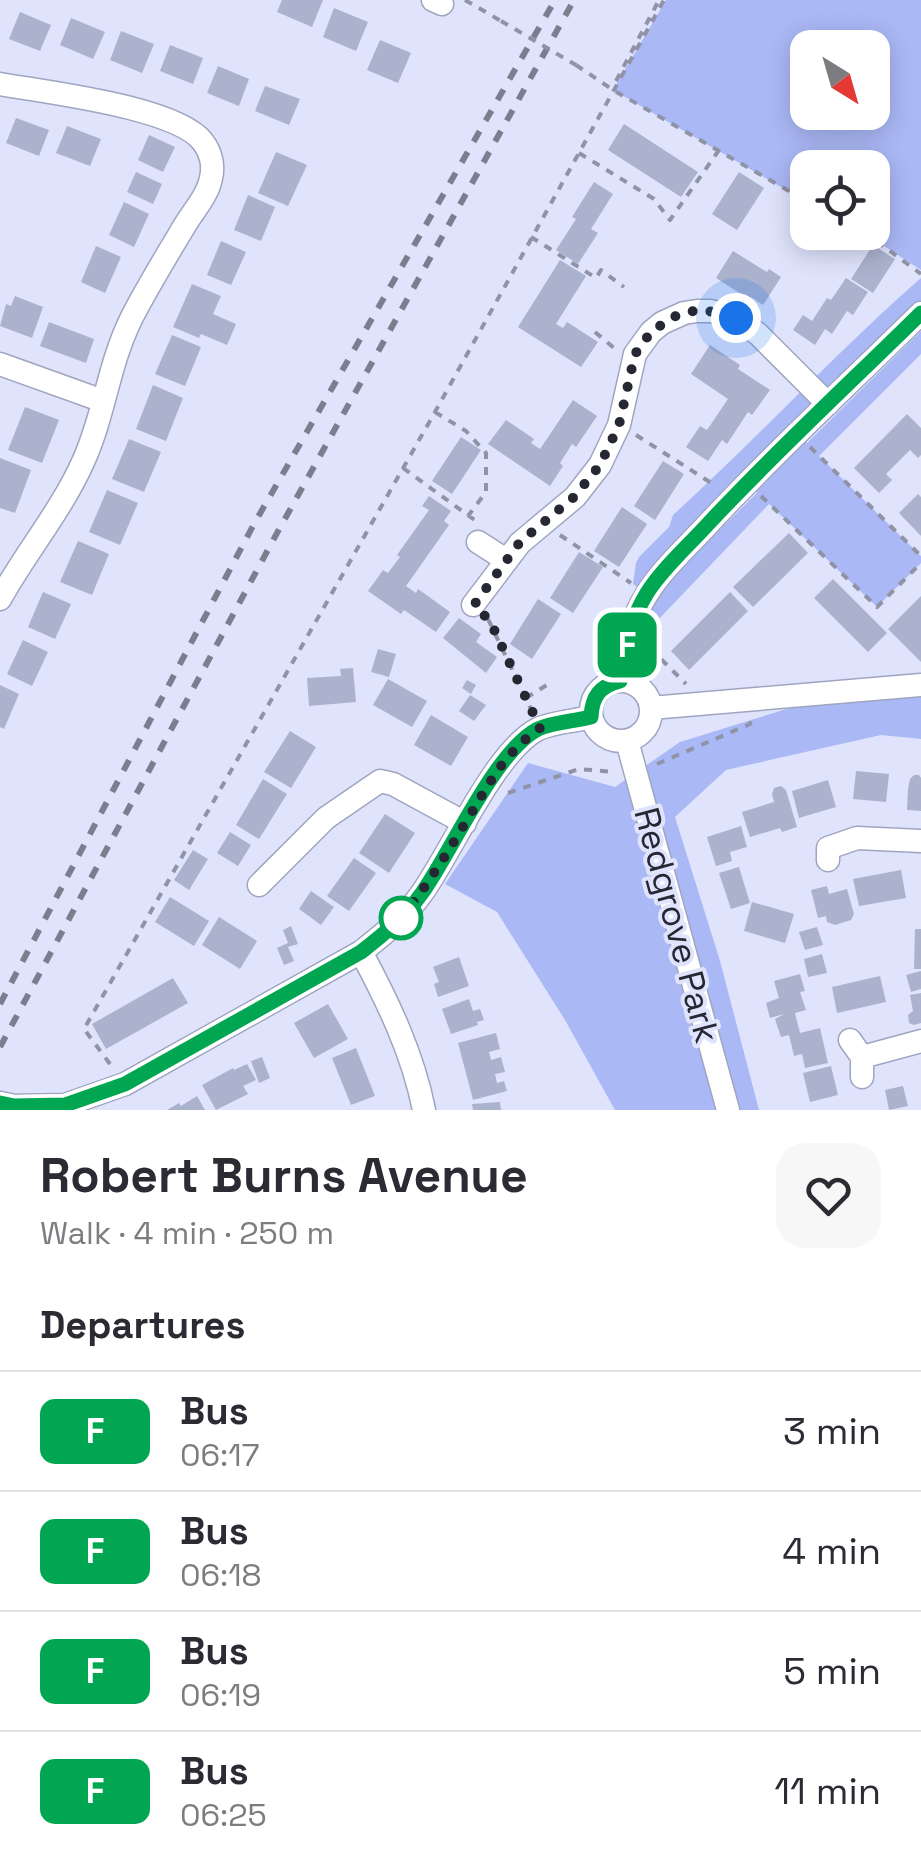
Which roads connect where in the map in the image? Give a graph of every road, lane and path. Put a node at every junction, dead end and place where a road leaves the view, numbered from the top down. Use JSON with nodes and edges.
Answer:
{"nodes":[{"id":1,"x":662,"y":0,"type":"edge"},
{"id":2,"x":446,"y":1,"type":"edge"},
{"id":3,"x":0,"y":84,"type":"edge"},
{"id":4,"x":613,"y":90,"type":"junction"},
{"id":5,"x":719,"y":150,"type":"junction"},
{"id":6,"x":578,"y":152,"type":"junction"},
{"id":7,"x":790,"y":191,"type":"edge"},
{"id":8,"x":531,"y":237,"type":"junction"},
{"id":9,"x":888,"y":250,"type":"edge"},
{"id":10,"x":921,"y":274,"type":"edge"},
{"id":11,"x":624,"y":287,"type":"dead end"},
{"id":12,"x":921,"y":313,"type":"edge"},
{"id":13,"x":0,"y":364,"type":"edge"},
{"id":14,"x":103,"y":402,"type":"junction"},
{"id":15,"x":828,"y":404,"type":"junction"},
{"id":16,"x":435,"y":412,"type":"junction"},
{"id":17,"x":619,"y":425,"type":"junction"},
{"id":18,"x":797,"y":434,"type":"junction"},
{"id":19,"x":403,"y":468,"type":"junction"},
{"id":20,"x":740,"y":490,"type":"junction"},
{"id":21,"x":468,"y":516,"type":"junction"},
{"id":22,"x":543,"y":524,"type":"junction"},
{"id":23,"x":478,"y":542,"type":"joint"},
{"id":24,"x":921,"y":556,"type":"edge"},
{"id":25,"x":506,"y":560,"type":"junction"},
{"id":26,"x":921,"y":564,"type":"edge"},
{"id":27,"x":647,"y":594,"type":"junction"},
{"id":28,"x":0,"y":598,"type":"edge"},
{"id":29,"x":474,"y":605,"type":"joint"},
{"id":30,"x":630,"y":635,"type":"junction"},
{"id":31,"x":620,"y":681,"type":"junction"},
{"id":32,"x":550,"y":684,"type":"dead end"},
{"id":33,"x":921,"y":685,"type":"edge"},
{"id":34,"x":526,"y":698,"type":"junction"},
{"id":35,"x":695,"y":704,"type":"junction"},
{"id":36,"x":651,"y":708,"type":"junction"},
{"id":37,"x":591,"y":717,"type":"junction"},
{"id":38,"x":540,"y":728,"type":"junction"},
{"id":39,"x":627,"y":740,"type":"junction"},
{"id":40,"x":465,"y":824,"type":"junction"},
{"id":41,"x":921,"y":841,"type":"edge"},
{"id":42,"x":822,"y":849,"type":"dead end"},
{"id":43,"x":259,"y":886,"type":"dead end"},
{"id":44,"x":361,"y":952,"type":"junction"},
{"id":45,"x":921,"y":1041,"type":"edge"},
{"id":46,"x":858,"y":1058,"type":"dead end"},
{"id":47,"x":125,"y":1084,"type":"junction"},
{"id":48,"x":7,"y":1105,"type":"edge"},
{"id":49,"x":424,"y":1110,"type":"edge"},
{"id":50,"x":728,"y":1110,"type":"edge"}],
"edges":[{"from":1,"to":4,"type":"path"},
{"from":2,"to":4,"type":"path","bridge":true},
{"from":3,"to":14,"type":"street"},
{"from":4,"to":5,"type":"path"},
{"from":4,"to":6,"type":"path"},
{"from":5,"to":6,"type":"path"},
{"from":5,"to":7,"type":"path"},
{"from":6,"to":8,"type":"path"},
{"from":8,"to":11,"type":"path"},
{"from":8,"to":16,"type":"path"},
{"from":9,"to":10,"type":"path"},
{"from":12,"to":15,"type":"street"},
{"from":13,"to":14,"type":"street"},
{"from":14,"to":28,"type":"street"},
{"from":15,"to":17,"type":"street"},
{"from":15,"to":18,"type":"street"},
{"from":16,"to":19,"type":"path"},
{"from":16,"to":21,"type":"path"},
{"from":17,"to":20,"type":"path"},
{"from":17,"to":22,"type":"street"},
{"from":18,"to":20,"type":"street"},
{"from":18,"to":24,"type":"path"},
{"from":19,"to":21,"type":"path"},
{"from":19,"to":47,"type":"path"},
{"from":20,"to":26,"type":"path"},
{"from":20,"to":27,"type":"street"},
{"from":21,"to":23,"type":"path"},
{"from":22,"to":25,"type":"street"},
{"from":22,"to":27,"type":"path"},
{"from":23,"to":25,"type":"street"},
{"from":25,"to":29,"type":"street"},
{"from":27,"to":30,"type":"street"},
{"from":29,"to":34,"type":"path"},
{"from":30,"to":31,"type":"street"},
{"from":30,"to":35,"type":"path"},
{"from":31,"to":36,"type":"street"},
{"from":31,"to":37,"type":"street"},
{"from":32,"to":34,"type":"path"},
{"from":33,"to":35,"type":"street"},
{"from":34,"to":38,"type":"path"},
{"from":35,"to":36,"type":"street"},
{"from":36,"to":39,"type":"street"},
{"from":37,"to":38,"type":"street"},
{"from":37,"to":39,"type":"street"},
{"from":38,"to":40,"type":"street"},
{"from":39,"to":50,"type":"street","name":"Redgrove Park"},
{"from":40,"to":43,"type":"street"},
{"from":40,"to":44,"type":"street"},
{"from":41,"to":42,"type":"street"},
{"from":44,"to":47,"type":"street"},
{"from":44,"to":49,"type":"street"},
{"from":45,"to":46,"type":"street"},
{"from":47,"to":48,"type":"street"}]}
